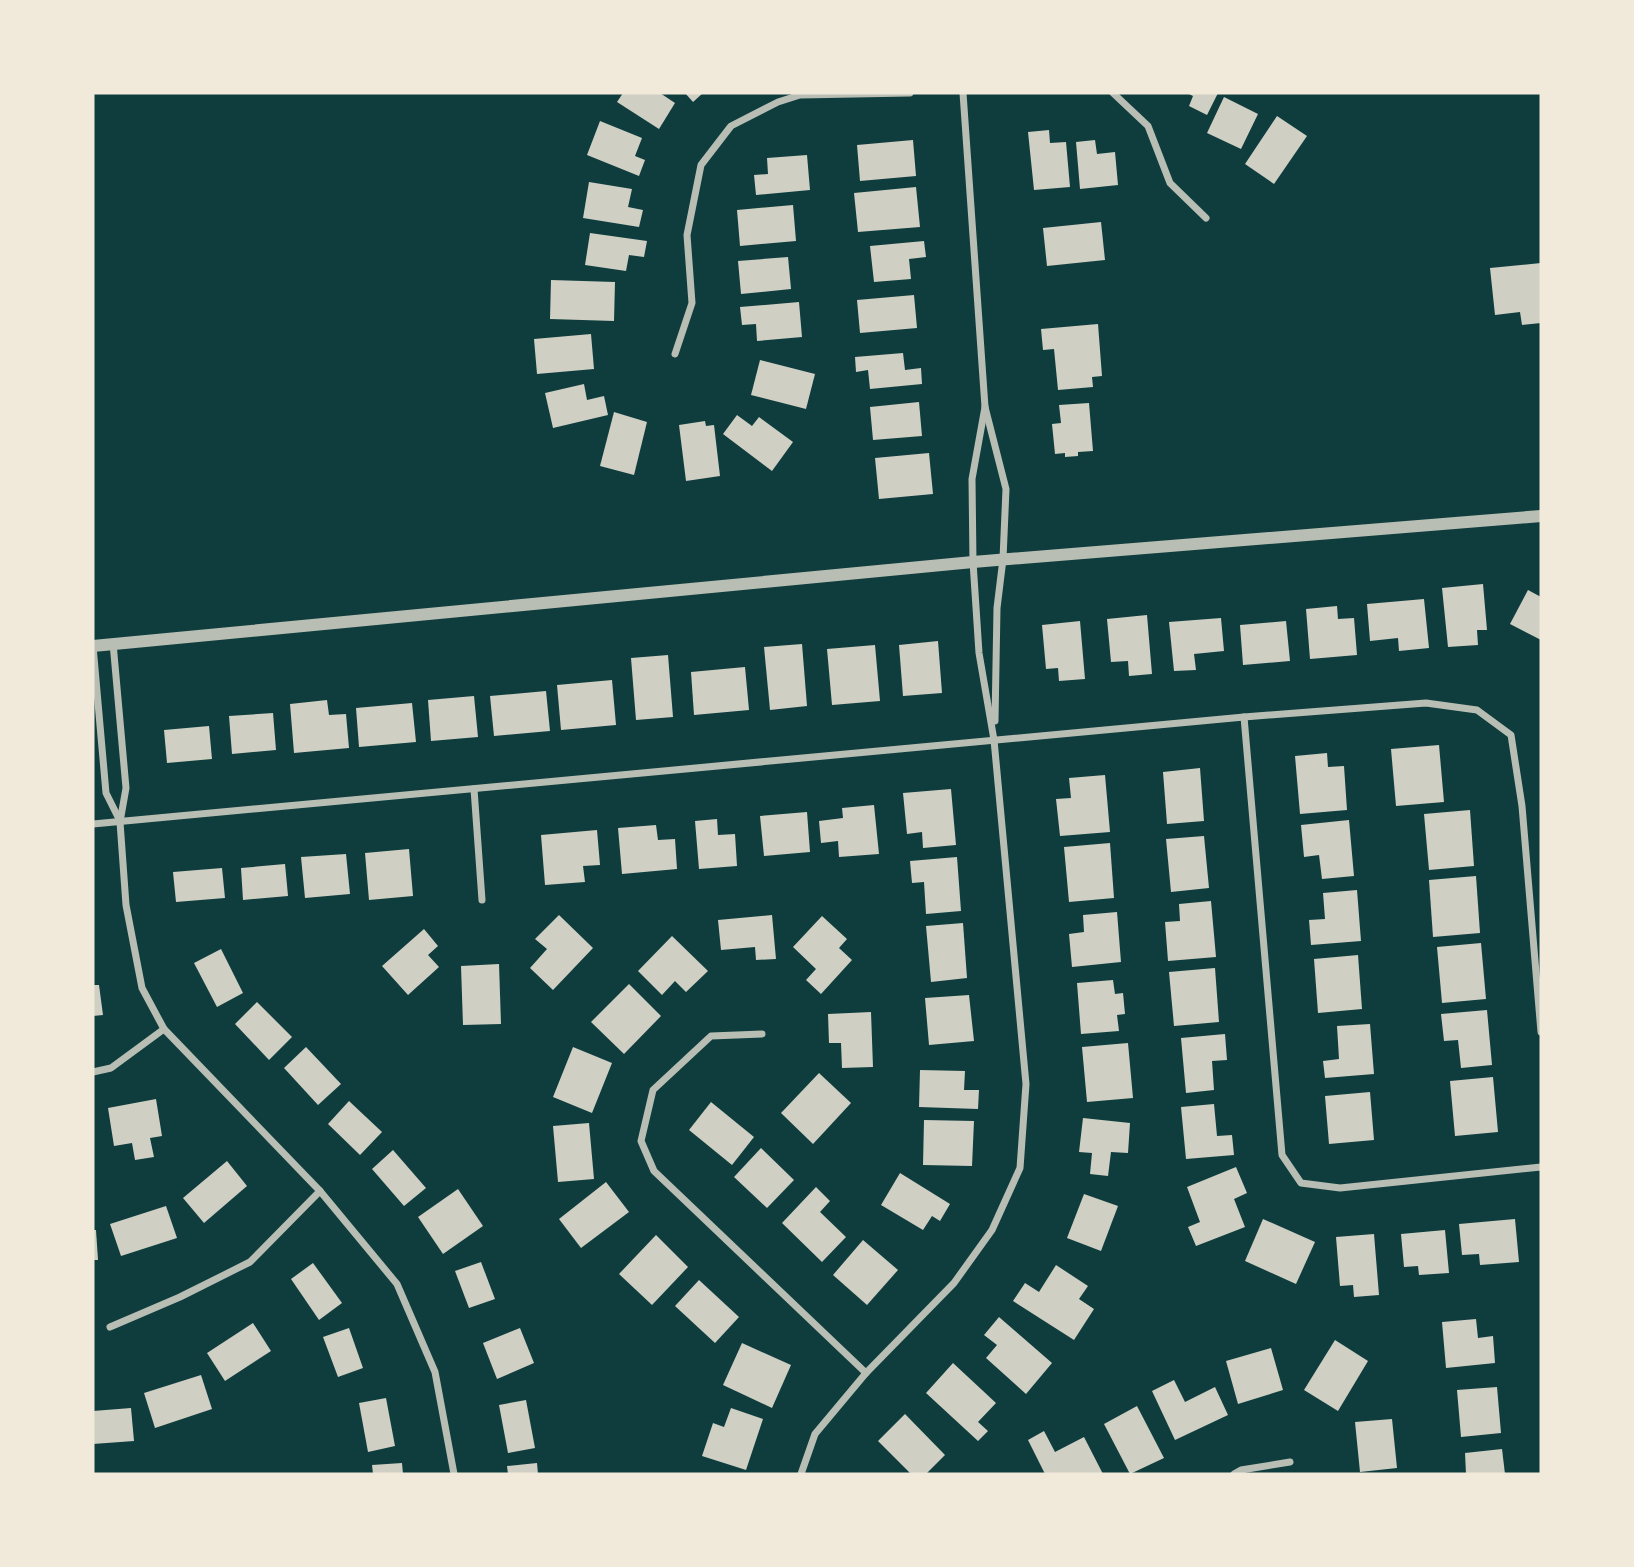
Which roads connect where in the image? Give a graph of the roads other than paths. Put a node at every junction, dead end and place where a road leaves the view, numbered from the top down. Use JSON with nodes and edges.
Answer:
{"nodes":[{"id":1,"x":910,"y":93,"type":"edge"},
{"id":2,"x":963,"y":93,"type":"edge"},
{"id":3,"x":1113,"y":93,"type":"edge"},
{"id":4,"x":1206,"y":218,"type":"dead end"},
{"id":5,"x":676,"y":354,"type":"dead end"},
{"id":6,"x":985,"y":407,"type":"junction"},
{"id":7,"x":1541,"y":516,"type":"edge"},
{"id":8,"x":1003,"y":559,"type":"junction"},
{"id":9,"x":973,"y":562,"type":"junction"},
{"id":10,"x":113,"y":643,"type":"junction"},
{"id":11,"x":93,"y":646,"type":"edge"},
{"id":12,"x":1244,"y":717,"type":"junction"},
{"id":13,"x":994,"y":740,"type":"junction"},
{"id":14,"x":474,"y":789,"type":"junction"},
{"id":15,"x":120,"y":822,"type":"junction"},
{"id":16,"x":93,"y":824,"type":"edge"},
{"id":17,"x":482,"y":900,"type":"dead end"},
{"id":18,"x":164,"y":1028,"type":"junction"},
{"id":19,"x":1541,"y":1032,"type":"edge"},
{"id":20,"x":762,"y":1034,"type":"dead end"},
{"id":21,"x":93,"y":1072,"type":"edge"},
{"id":22,"x":1541,"y":1167,"type":"edge"},
{"id":23,"x":320,"y":1191,"type":"junction"},
{"id":24,"x":110,"y":1327,"type":"dead end"},
{"id":25,"x":866,"y":1373,"type":"junction"},
{"id":26,"x":1290,"y":1462,"type":"dead end"},
{"id":27,"x":454,"y":1474,"type":"edge"},
{"id":28,"x":801,"y":1474,"type":"edge"},
{"id":29,"x":1234,"y":1474,"type":"edge"}],
"edges":[{"from":1,"to":5,"type":"street"},
{"from":2,"to":6,"type":"street"},
{"from":3,"to":4,"type":"street"},
{"from":6,"to":8,"type":"street"},
{"from":6,"to":9,"type":"street"},
{"from":7,"to":8,"type":"street"},
{"from":8,"to":9,"type":"street"},
{"from":8,"to":13,"type":"street"},
{"from":9,"to":10,"type":"street"},
{"from":9,"to":13,"type":"street"},
{"from":10,"to":11,"type":"street"},
{"from":10,"to":15,"type":"street"},
{"from":11,"to":15,"type":"street"},
{"from":12,"to":13,"type":"street"},
{"from":12,"to":19,"type":"street"},
{"from":12,"to":22,"type":"street"},
{"from":13,"to":14,"type":"street"},
{"from":13,"to":25,"type":"street"},
{"from":14,"to":15,"type":"street"},
{"from":14,"to":17,"type":"street"},
{"from":15,"to":16,"type":"street"},
{"from":15,"to":18,"type":"street"},
{"from":18,"to":21,"type":"street"},
{"from":18,"to":23,"type":"street"},
{"from":20,"to":25,"type":"street"},
{"from":23,"to":24,"type":"street"},
{"from":23,"to":27,"type":"street"},
{"from":25,"to":28,"type":"street"},
{"from":26,"to":29,"type":"street"}]}
